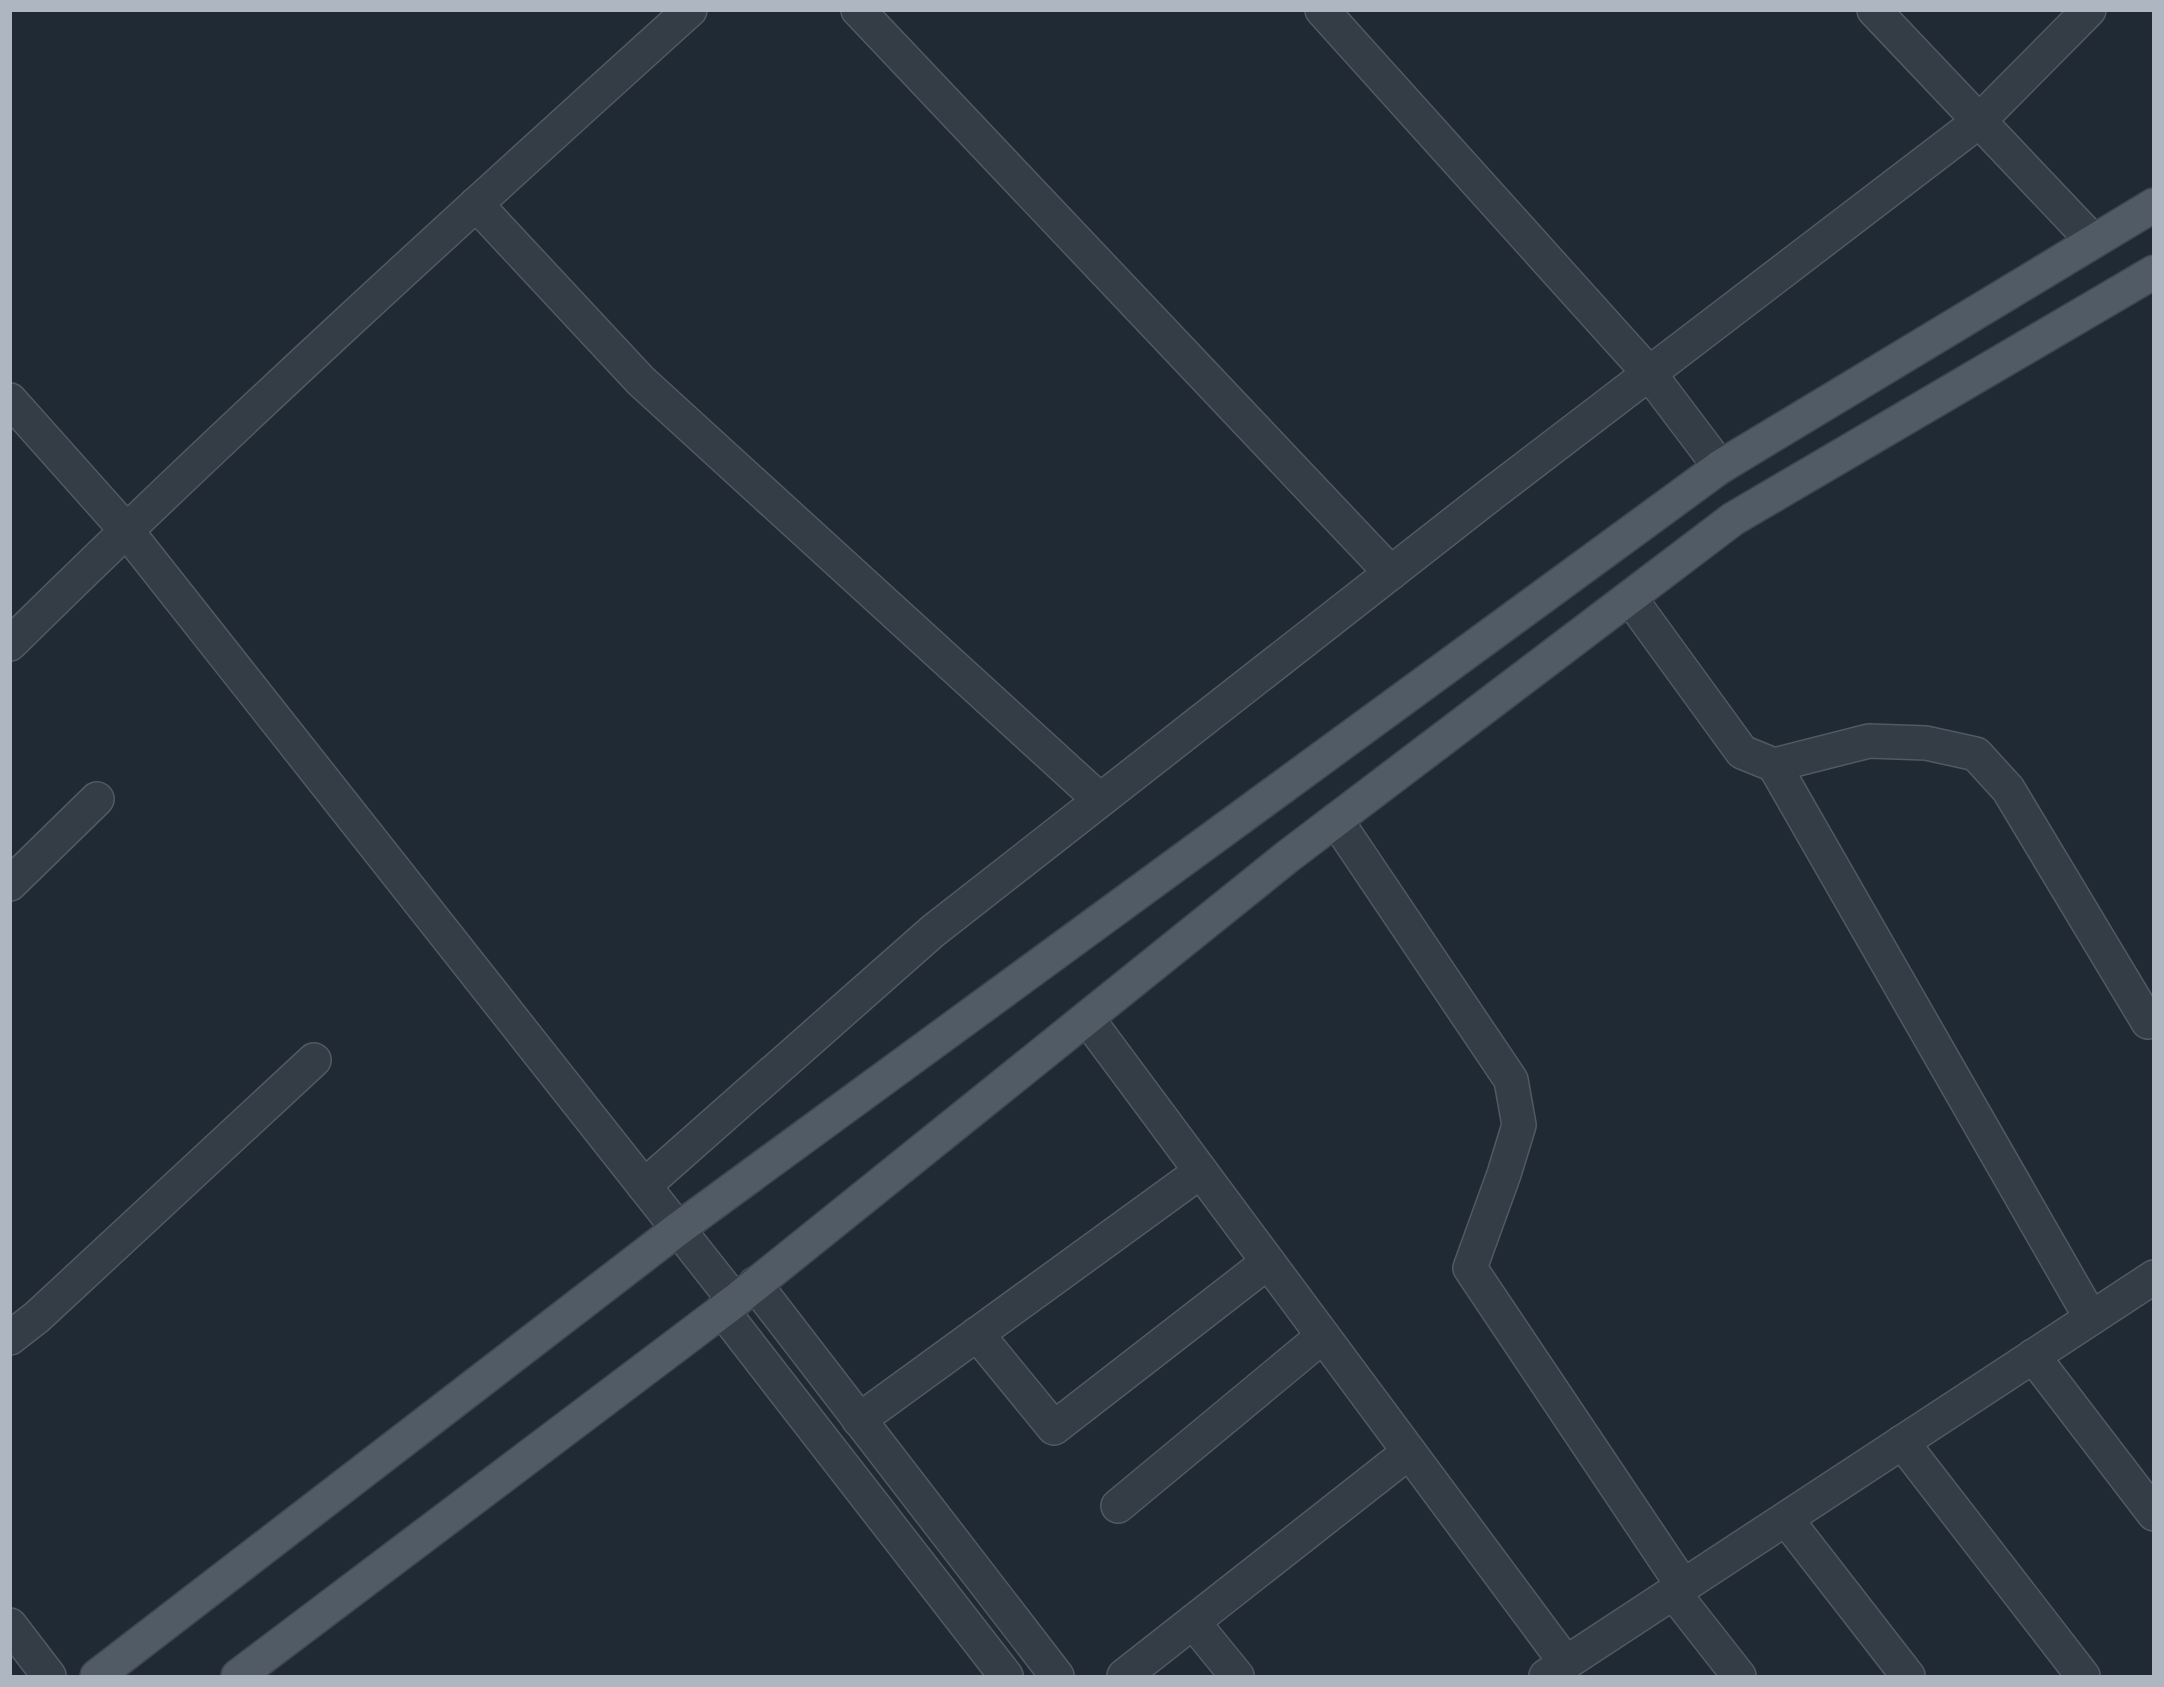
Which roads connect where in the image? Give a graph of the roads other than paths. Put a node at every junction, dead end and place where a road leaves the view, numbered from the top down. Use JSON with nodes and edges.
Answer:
{"nodes":[{"id":1,"x":690,"y":10,"type":"edge"},
{"id":2,"x":858,"y":10,"type":"edge"},
{"id":3,"x":1322,"y":10,"type":"edge"},
{"id":4,"x":1874,"y":10,"type":"edge"},
{"id":5,"x":2089,"y":10,"type":"edge"},
{"id":6,"x":1978,"y":122,"type":"junction"},
{"id":7,"x":476,"y":204,"type":"junction"},
{"id":8,"x":2154,"y":205,"type":"edge"},
{"id":9,"x":2093,"y":241,"type":"junction"},
{"id":10,"x":2154,"y":272,"type":"edge"},
{"id":11,"x":1649,"y":373,"type":"junction"},
{"id":12,"x":10,"y":400,"type":"edge"},
{"id":13,"x":1720,"y":467,"type":"junction"},
{"id":14,"x":126,"y":530,"type":"junction"},
{"id":15,"x":1391,"y":573,"type":"junction"},
{"id":16,"x":1630,"y":598,"type":"junction"},
{"id":17,"x":10,"y":644,"type":"edge"},
{"id":18,"x":1774,"y":765,"type":"junction"},
{"id":19,"x":97,"y":799,"type":"dead end"},
{"id":20,"x":1100,"y":800,"type":"junction"},
{"id":21,"x":1336,"y":820,"type":"junction"},
{"id":22,"x":10,"y":884,"type":"edge"},
{"id":23,"x":1087,"y":1018,"type":"junction"},
{"id":24,"x":2148,"y":1022,"type":"dead end"},
{"id":25,"x":314,"y":1060,"type":"dead end"},
{"id":26,"x":1200,"y":1172,"type":"junction"},
{"id":27,"x":644,"y":1186,"type":"junction"},
{"id":28,"x":678,"y":1229,"type":"junction"},
{"id":29,"x":1268,"y":1262,"type":"junction"},
{"id":30,"x":2150,"y":1288,"type":"edge"},
{"id":31,"x":737,"y":1298,"type":"junction"},
{"id":32,"x":2091,"y":1318,"type":"junction"},
{"id":33,"x":977,"y":1334,"type":"junction"},
{"id":34,"x":1323,"y":1336,"type":"junction"},
{"id":35,"x":10,"y":1338,"type":"edge"},
{"id":36,"x":2033,"y":1356,"type":"junction"},
{"id":37,"x":859,"y":1420,"type":"junction"},
{"id":38,"x":1902,"y":1442,"type":"junction"},
{"id":39,"x":1409,"y":1452,"type":"junction"},
{"id":40,"x":1118,"y":1506,"type":"dead end"},
{"id":41,"x":2154,"y":1514,"type":"edge"},
{"id":42,"x":1786,"y":1519,"type":"junction"},
{"id":43,"x":1678,"y":1589,"type":"junction"},
{"id":44,"x":1193,"y":1622,"type":"junction"},
{"id":45,"x":10,"y":1625,"type":"edge"},
{"id":46,"x":1556,"y":1670,"type":"edge"},
{"id":47,"x":49,"y":1677,"type":"edge"},
{"id":48,"x":97,"y":1677,"type":"edge"},
{"id":49,"x":238,"y":1677,"type":"edge"},
{"id":50,"x":1006,"y":1677,"type":"edge"},
{"id":51,"x":1057,"y":1677,"type":"edge"},
{"id":52,"x":1124,"y":1677,"type":"edge"},
{"id":53,"x":1237,"y":1677,"type":"edge"},
{"id":54,"x":1739,"y":1677,"type":"edge"},
{"id":55,"x":1908,"y":1677,"type":"edge"},
{"id":56,"x":2083,"y":1677,"type":"edge"}],
"edges":[{"from":1,"to":7,"type":"street"},
{"from":2,"to":15,"type":"street"},
{"from":3,"to":11,"type":"street"},
{"from":4,"to":6,"type":"street"},
{"from":5,"to":6,"type":"street"},
{"from":6,"to":9,"type":"street"},
{"from":6,"to":11,"type":"street"},
{"from":7,"to":14,"type":"street"},
{"from":7,"to":20,"type":"street"},
{"from":8,"to":9,"type":"main road"},
{"from":9,"to":13,"type":"main road"},
{"from":10,"to":16,"type":"main road"},
{"from":11,"to":13,"type":"street"},
{"from":11,"to":15,"type":"street"},
{"from":12,"to":14,"type":"street"},
{"from":13,"to":28,"type":"main road"},
{"from":14,"to":17,"type":"street"},
{"from":14,"to":27,"type":"street"},
{"from":15,"to":20,"type":"street"},
{"from":16,"to":18,"type":"street"},
{"from":16,"to":21,"type":"main road"},
{"from":18,"to":24,"type":"street"},
{"from":18,"to":32,"type":"street"},
{"from":19,"to":22,"type":"street"},
{"from":20,"to":27,"type":"street"},
{"from":21,"to":23,"type":"main road"},
{"from":21,"to":43,"type":"street"},
{"from":23,"to":26,"type":"street"},
{"from":23,"to":31,"type":"main road"},
{"from":25,"to":35,"type":"street"},
{"from":26,"to":29,"type":"street"},
{"from":26,"to":33,"type":"street"},
{"from":27,"to":28,"type":"street"},
{"from":28,"to":31,"type":"street"},
{"from":28,"to":48,"type":"main road"},
{"from":29,"to":33,"type":"street"},
{"from":29,"to":34,"type":"street"},
{"from":30,"to":32,"type":"street"},
{"from":31,"to":37,"type":"street"},
{"from":31,"to":49,"type":"main road"},
{"from":31,"to":50,"type":"street"},
{"from":32,"to":36,"type":"street"},
{"from":33,"to":37,"type":"street"},
{"from":34,"to":39,"type":"street"},
{"from":34,"to":40,"type":"street"},
{"from":36,"to":38,"type":"street"},
{"from":36,"to":41,"type":"street"},
{"from":37,"to":51,"type":"street"},
{"from":38,"to":42,"type":"street"},
{"from":38,"to":56,"type":"street"},
{"from":39,"to":44,"type":"street"},
{"from":39,"to":46,"type":"street"},
{"from":42,"to":43,"type":"street"},
{"from":42,"to":55,"type":"street"},
{"from":43,"to":46,"type":"street"},
{"from":43,"to":54,"type":"street"},
{"from":44,"to":52,"type":"street"},
{"from":44,"to":53,"type":"street"},
{"from":45,"to":47,"type":"street"}]}
